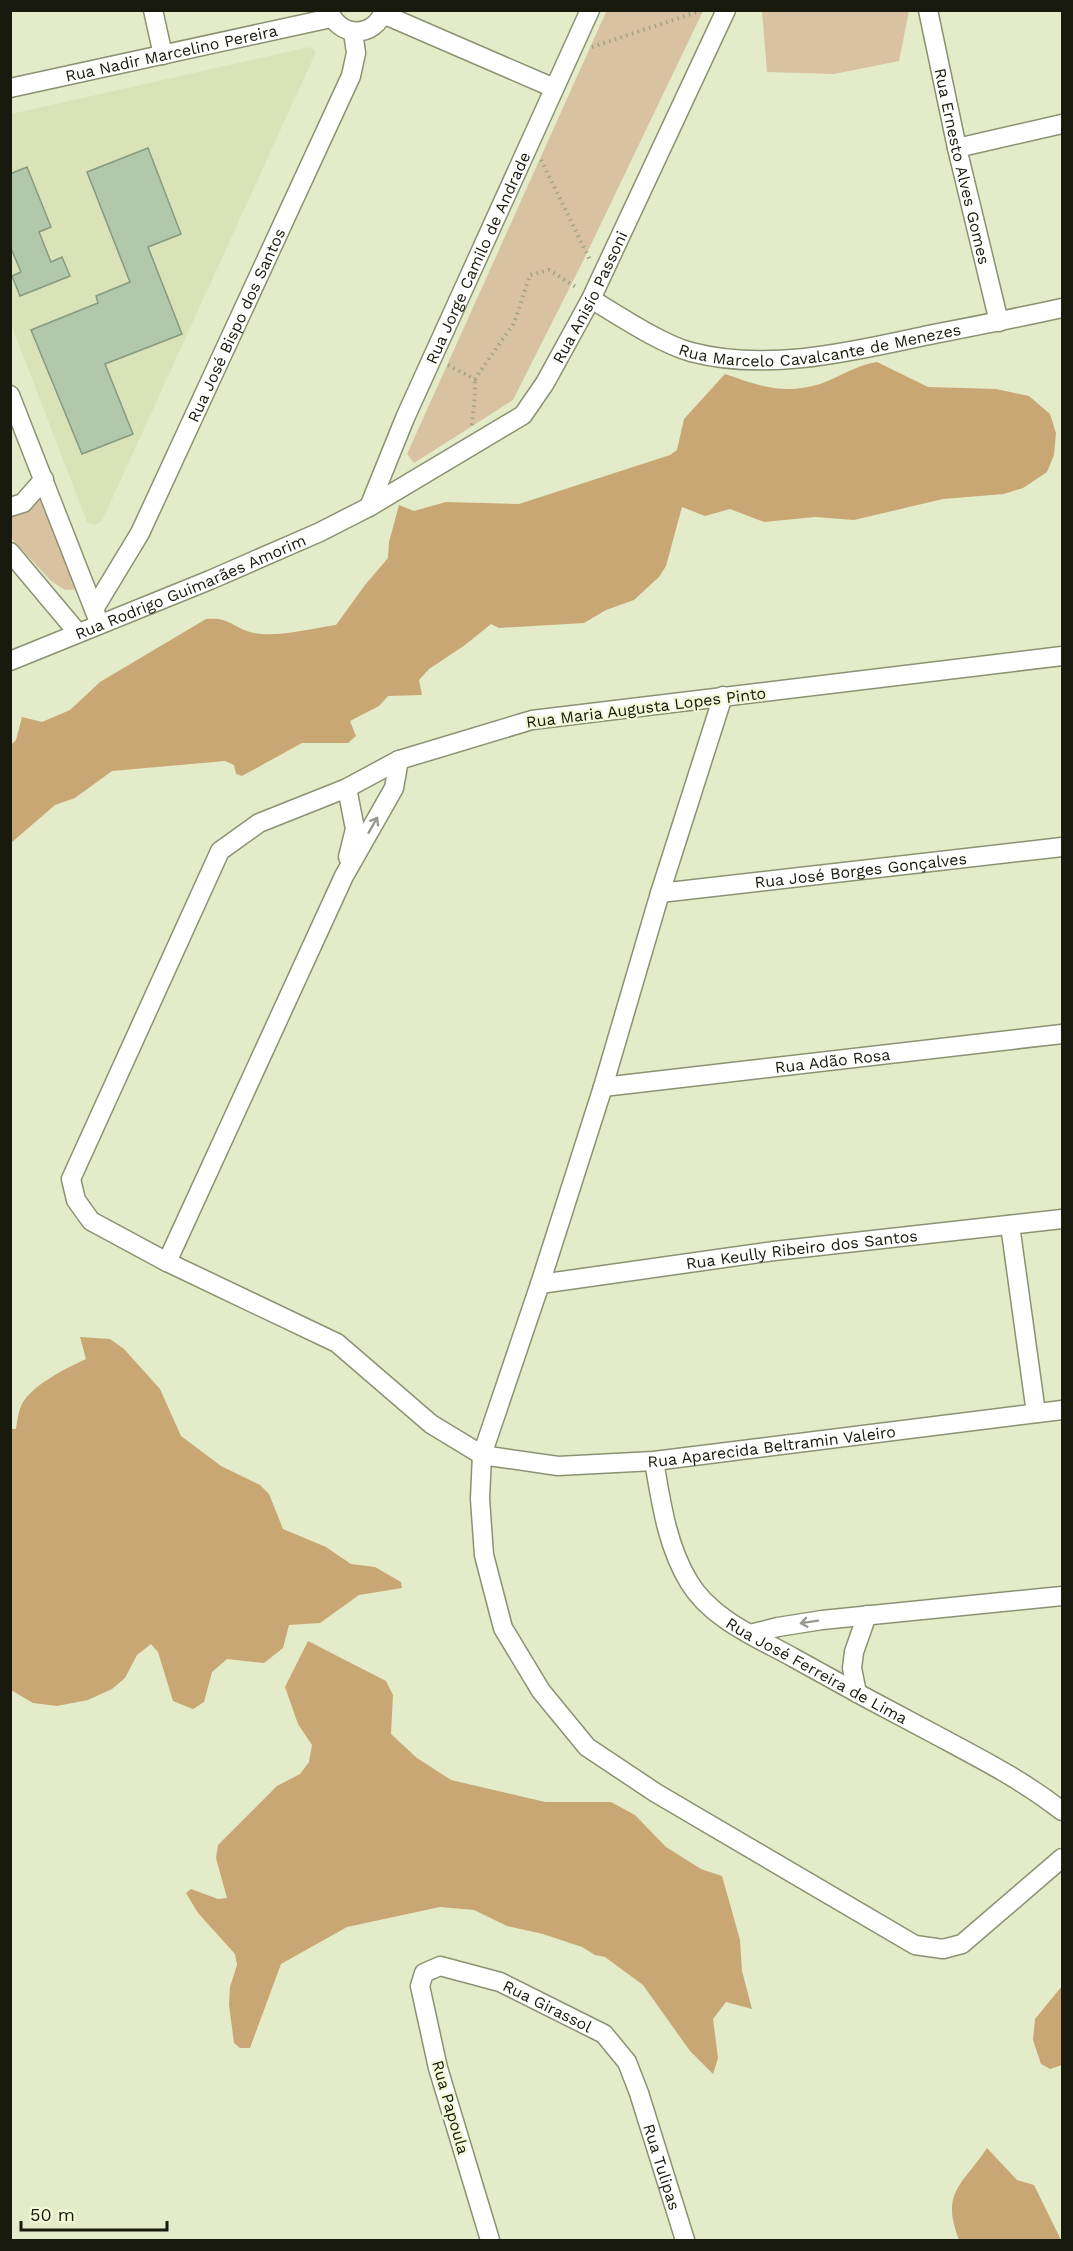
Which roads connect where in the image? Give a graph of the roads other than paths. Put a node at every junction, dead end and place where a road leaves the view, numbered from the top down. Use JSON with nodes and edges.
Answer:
{"nodes":[{"id":1,"x":153,"y":10,"type":"edge"},
{"id":2,"x":590,"y":10,"type":"edge"},
{"id":3,"x":726,"y":10,"type":"edge"},
{"id":4,"x":928,"y":10,"type":"edge"},
{"id":5,"x":383,"y":12,"type":"edge"},
{"id":6,"x":330,"y":14,"type":"edge"},
{"id":7,"x":354,"y":32,"type":"junction"},
{"id":8,"x":163,"y":55,"type":"junction"},
{"id":9,"x":10,"y":88,"type":"edge"},
{"id":10,"x":554,"y":88,"type":"junction"},
{"id":11,"x":1062,"y":124,"type":"edge"},
{"id":12,"x":957,"y":148,"type":"junction"},
{"id":13,"x":591,"y":299,"type":"junction"},
{"id":14,"x":1062,"y":308,"type":"edge"},
{"id":15,"x":999,"y":322,"type":"junction"},
{"id":16,"x":10,"y":395,"type":"edge"},
{"id":17,"x":44,"y":479,"type":"junction"},
{"id":18,"x":10,"y":507,"type":"edge"},
{"id":19,"x":369,"y":507,"type":"junction"},
{"id":20,"x":10,"y":552,"type":"edge"},
{"id":21,"x":97,"y":617,"type":"junction"},
{"id":22,"x":78,"y":633,"type":"junction"},
{"id":23,"x":1062,"y":656,"type":"edge"},
{"id":24,"x":10,"y":661,"type":"edge"},
{"id":25,"x":723,"y":696,"type":"junction"},
{"id":26,"x":399,"y":760,"type":"junction"},
{"id":27,"x":347,"y":788,"type":"junction"},
{"id":28,"x":1062,"y":847,"type":"edge"},
{"id":29,"x":344,"y":876,"type":"junction"},
{"id":30,"x":660,"y":893,"type":"junction"},
{"id":31,"x":1062,"y":1034,"type":"edge"},
{"id":32,"x":603,"y":1087,"type":"junction"},
{"id":33,"x":1062,"y":1219,"type":"edge"},
{"id":34,"x":1010,"y":1225,"type":"junction"},
{"id":35,"x":167,"y":1262,"type":"junction"},
{"id":36,"x":540,"y":1284,"type":"junction"},
{"id":37,"x":1062,"y":1410,"type":"edge"},
{"id":38,"x":1036,"y":1413,"type":"junction"},
{"id":39,"x":482,"y":1455,"type":"junction"},
{"id":40,"x":654,"y":1461,"type":"junction"},
{"id":41,"x":1062,"y":1596,"type":"edge"},
{"id":42,"x":867,"y":1615,"type":"junction"},
{"id":43,"x":750,"y":1634,"type":"junction"},
{"id":44,"x":857,"y":1693,"type":"junction"},
{"id":45,"x":1062,"y":1811,"type":"edge"},
{"id":46,"x":1062,"y":1858,"type":"edge"},
{"id":47,"x":424,"y":1973,"type":"joint"},
{"id":48,"x":639,"y":2093,"type":"joint"},
{"id":49,"x":490,"y":2241,"type":"edge"},
{"id":50,"x":685,"y":2241,"type":"edge"}],
"edges":[{"from":1,"to":8,"type":"street"},
{"from":2,"to":10,"type":"street","name":"Rua Jorge Camilo de Andrade"},
{"from":3,"to":13,"type":"street","name":"Rua Anisío Passoni"},
{"from":4,"to":12,"type":"street","name":"Rua Ernesto Alves Gomes"},
{"from":5,"to":7,"type":"street"},
{"from":5,"to":10,"type":"street"},
{"from":6,"to":7,"type":"street"},
{"from":6,"to":8,"type":"street","name":"Rua Nadir Marcelino Pereira"},
{"from":7,"to":21,"type":"street","name":"Rua José Bispo dos Santos"},
{"from":8,"to":9,"type":"street","name":"Rua Nadir Marcelino Pereira"},
{"from":10,"to":19,"type":"street","name":"Rua Jorge Camilo de Andrade"},
{"from":11,"to":12,"type":"street"},
{"from":12,"to":15,"type":"street","name":"Rua Ernesto Alves Gomes"},
{"from":13,"to":15,"type":"street","name":"Rua Marcelo Cavalcante de Menezes"},
{"from":13,"to":19,"type":"street","name":"Rua Anisío Passoni"},
{"from":14,"to":15,"type":"street","name":"Rua Marcelo Cavalcante de Menezes"},
{"from":16,"to":17,"type":"street"},
{"from":17,"to":18,"type":"street"},
{"from":17,"to":21,"type":"street"},
{"from":19,"to":21,"type":"street","name":"Rua Rodrigo Guimarães Amorim"},
{"from":20,"to":22,"type":"street"},
{"from":21,"to":22,"type":"street","name":"Rua Rodrigo Guimarães Amorim"},
{"from":22,"to":24,"type":"street","name":"Rua Rodrigo Guimarães Amorim"},
{"from":23,"to":25,"type":"street","name":"Rua Maria Augusta Lopes Pinto"},
{"from":25,"to":26,"type":"street","name":"Rua Maria Augusta Lopes Pinto"},
{"from":25,"to":30,"type":"street"},
{"from":26,"to":27,"type":"street","name":"Rua Maria Augusta Lopes Pinto"},
{"from":29,"to":26,"type":"street","one_way":true},
{"from":27,"to":29,"type":"street"},
{"from":27,"to":35,"type":"street","name":"Rua Maria Augusta Lopes Pinto"},
{"from":28,"to":30,"type":"street","name":"Rua José Borges Gonçalves"},
{"from":29,"to":35,"type":"street"},
{"from":30,"to":32,"type":"street"},
{"from":31,"to":32,"type":"street","name":"Rua Adão Rosa"},
{"from":32,"to":36,"type":"street"},
{"from":33,"to":34,"type":"street","name":"Rua Keully Ribeiro dos Santos"},
{"from":34,"to":36,"type":"street","name":"Rua Keully Ribeiro dos Santos"},
{"from":34,"to":38,"type":"street"},
{"from":35,"to":39,"type":"street"},
{"from":36,"to":39,"type":"street"},
{"from":37,"to":38,"type":"street","name":"Rua Aparecida Beltramin Valeiro"},
{"from":38,"to":40,"type":"street","name":"Rua Aparecida Beltramin Valeiro"},
{"from":39,"to":40,"type":"street","name":"Rua Aparecida Beltramin Valeiro"},
{"from":39,"to":46,"type":"street"},
{"from":40,"to":43,"type":"street","name":"Rua José Ferreira de Lima"},
{"from":41,"to":42,"type":"street"},
{"from":42,"to":43,"type":"street","one_way":true},
{"from":42,"to":44,"type":"street"},
{"from":43,"to":44,"type":"street","name":"Rua José Ferreira de Lima"},
{"from":44,"to":45,"type":"street","name":"Rua José Ferreira de Lima"},
{"from":47,"to":48,"type":"street","name":"Rua Girassol"},
{"from":47,"to":49,"type":"street","name":"Rua Papoula"},
{"from":48,"to":50,"type":"street","name":"Rua Tulipas"}]}
